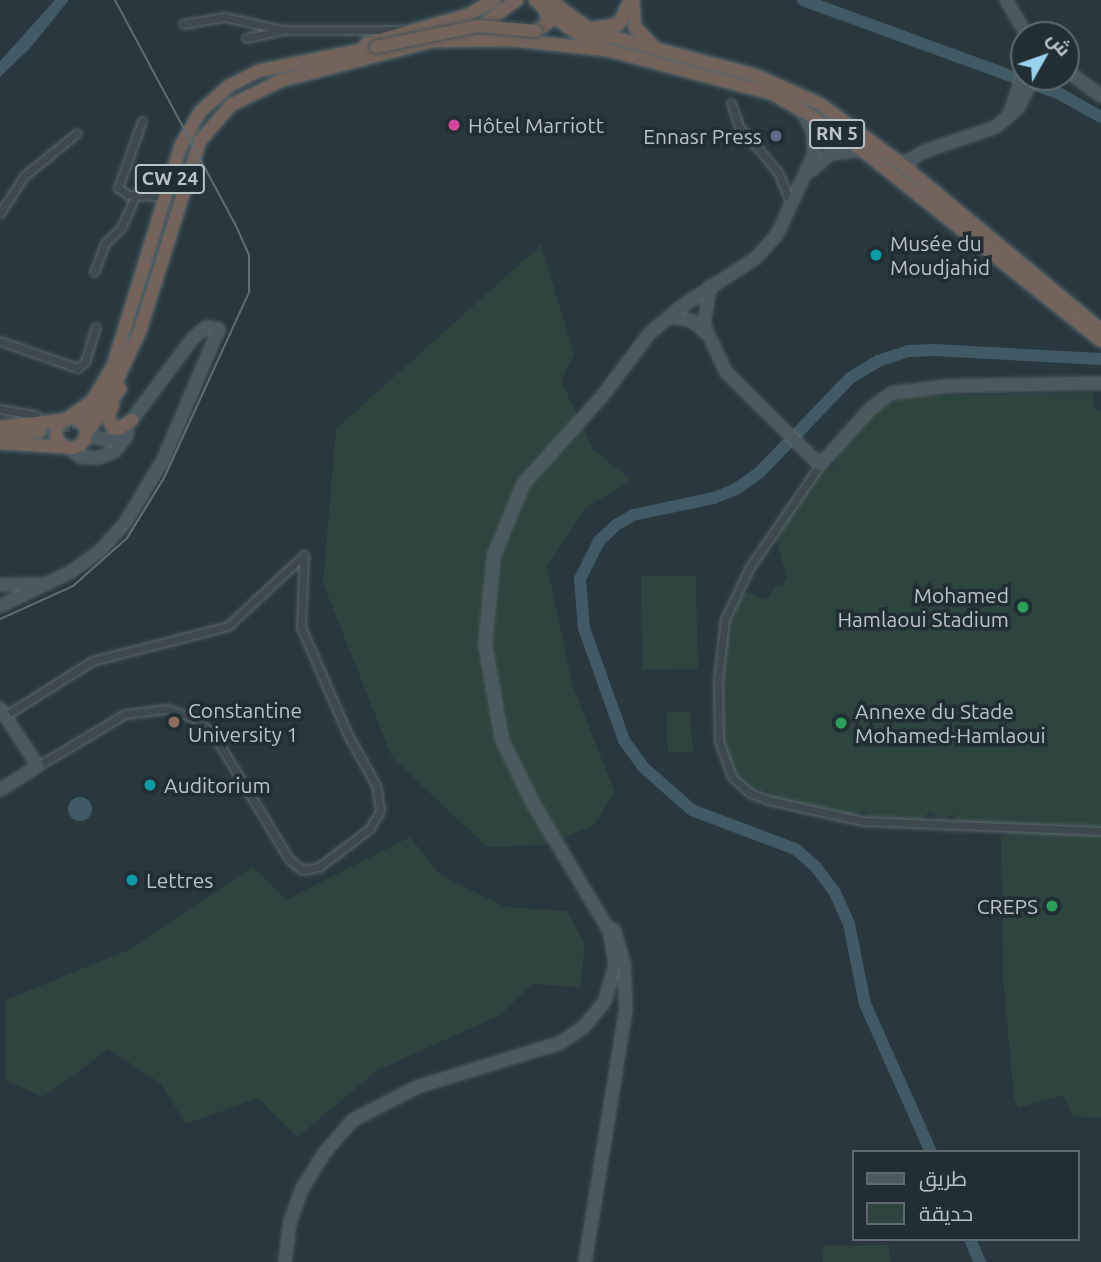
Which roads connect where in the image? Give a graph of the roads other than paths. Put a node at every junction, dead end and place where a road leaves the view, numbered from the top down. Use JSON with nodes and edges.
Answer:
{"nodes":[{"id":1,"x":494,"y":0,"type":"edge"},
{"id":2,"x":517,"y":0,"type":"edge"},
{"id":3,"x":631,"y":0,"type":"edge"},
{"id":4,"x":1006,"y":0,"type":"edge"},
{"id":5,"x":545,"y":2,"type":"edge"},
{"id":6,"x":250,"y":20,"type":"junction"},
{"id":7,"x":1019,"y":21,"type":"edge"},
{"id":8,"x":183,"y":24,"type":"dead end"},
{"id":9,"x":588,"y":28,"type":"junction"},
{"id":10,"x":283,"y":30,"type":"junction"},
{"id":11,"x":412,"y":31,"type":"junction"},
{"id":12,"x":463,"y":38,"type":"junction"},
{"id":13,"x":607,"y":50,"type":"junction"},
{"id":14,"x":661,"y":50,"type":"junction"},
{"id":15,"x":332,"y":55,"type":"junction"},
{"id":16,"x":1080,"y":80,"type":"edge"},
{"id":17,"x":1020,"y":91,"type":"edge"},
{"id":18,"x":1024,"y":91,"type":"edge"},
{"id":19,"x":1101,"y":96,"type":"edge"},
{"id":20,"x":1018,"y":100,"type":"junction"},
{"id":21,"x":731,"y":103,"type":"dead end"},
{"id":22,"x":803,"y":111,"type":"junction"},
{"id":23,"x":142,"y":121,"type":"dead end"},
{"id":24,"x":77,"y":133,"type":"dead end"},
{"id":25,"x":862,"y":150,"type":"junction"},
{"id":26,"x":902,"y":164,"type":"junction"},
{"id":27,"x":803,"y":181,"type":"junction"},
{"id":28,"x":135,"y":196,"type":"junction"},
{"id":29,"x":166,"y":196,"type":"junction"},
{"id":30,"x":791,"y":204,"type":"junction"},
{"id":31,"x":0,"y":213,"type":"edge"},
{"id":32,"x":94,"y":272,"type":"dead end"},
{"id":33,"x":710,"y":286,"type":"junction"},
{"id":34,"x":668,"y":317,"type":"junction"},
{"id":35,"x":96,"y":327,"type":"dead end"},
{"id":36,"x":140,"y":331,"type":"junction"},
{"id":37,"x":705,"y":332,"type":"junction"},
{"id":38,"x":1098,"y":333,"type":"edge"},
{"id":39,"x":0,"y":341,"type":"edge"},
{"id":40,"x":1101,"y":383,"type":"edge"},
{"id":41,"x":119,"y":391,"type":"junction"},
{"id":42,"x":0,"y":409,"type":"edge"},
{"id":43,"x":90,"y":413,"type":"tunnel mouth"},
{"id":44,"x":66,"y":419,"type":"junction"},
{"id":45,"x":132,"y":420,"type":"junction"},
{"id":46,"x":0,"y":427,"type":"edge"},
{"id":47,"x":42,"y":427,"type":"junction"},
{"id":48,"x":86,"y":435,"type":"junction"},
{"id":49,"x":0,"y":436,"type":"edge"},
{"id":50,"x":0,"y":443,"type":"edge"},
{"id":51,"x":66,"y":448,"type":"junction"},
{"id":52,"x":820,"y":465,"type":"junction"},
{"id":53,"x":53,"y":584,"type":"junction"},
{"id":54,"x":0,"y":585,"type":"edge"},
{"id":55,"x":0,"y":606,"type":"edge"},
{"id":56,"x":2,"y":712,"type":"edge"},
{"id":57,"x":38,"y":766,"type":"junction"},
{"id":58,"x":0,"y":790,"type":"edge"},
{"id":59,"x":1101,"y":831,"type":"edge"},
{"id":60,"x":604,"y":914,"type":"junction"},
{"id":61,"x":285,"y":1262,"type":"edge"},
{"id":62,"x":585,"y":1262,"type":"edge"}],
"edges":[{"from":1,"to":11,"type":"highway","number":"CW 24"},
{"from":2,"to":12,"type":"highway","number":"CW 24"},
{"from":3,"to":9,"type":"highway"},
{"from":3,"to":14,"type":"highway"},
{"from":4,"to":7,"type":"street"},
{"from":5,"to":9,"type":"highway","number":"RN 5"},
{"from":5,"to":13,"type":"highway","number":"RN 5"},
{"from":5,"to":15,"type":"highway","number":"CW 24","bridge":true},
{"from":6,"to":8,"type":"street"},
{"from":6,"to":10,"type":"street"},
{"from":6,"to":10,"type":"street"},
{"from":9,"to":14,"type":"highway","number":"RN 5"},
{"from":10,"to":11,"type":"street"},
{"from":11,"to":15,"type":"highway","number":"CW 24"},
{"from":12,"to":13,"type":"highway","number":"CW 24"},
{"from":12,"to":36,"type":"highway","number":"CW 24"},
{"from":13,"to":22,"type":"highway","number":"RN 5"},
{"from":14,"to":26,"type":"highway","number":"RN 5"},
{"from":15,"to":29,"type":"highway","number":"CW 24"},
{"from":16,"to":19,"type":"street"},
{"from":17,"to":20,"type":"street"},
{"from":18,"to":20,"type":"street"},
{"from":20,"to":26,"type":"street"},
{"from":21,"to":30,"type":"street"},
{"from":22,"to":25,"type":"highway","number":"RN 5"},
{"from":22,"to":27,"type":"street"},
{"from":23,"to":28,"type":"street"},
{"from":24,"to":31,"type":"street"},
{"from":25,"to":27,"type":"street"},
{"from":25,"to":38,"type":"highway","number":"RN 5"},
{"from":26,"to":38,"type":"highway","number":"RN 5"},
{"from":27,"to":30,"type":"street"},
{"from":28,"to":29,"type":"street"},
{"from":28,"to":32,"type":"street"},
{"from":29,"to":44,"type":"highway","number":"CW 24"},
{"from":30,"to":33,"type":"street"},
{"from":33,"to":34,"type":"street"},
{"from":33,"to":37,"type":"street"},
{"from":34,"to":37,"type":"street"},
{"from":34,"to":60,"type":"street"},
{"from":35,"to":39,"type":"street"},
{"from":36,"to":41,"type":"highway","number":"CW 24"},
{"from":36,"to":43,"type":"highway","number":"CW 24"},
{"from":37,"to":52,"type":"street"},
{"from":40,"to":52,"type":"street"},
{"from":41,"to":45,"type":"highway"},
{"from":41,"to":48,"type":"highway","number":"CW 24"},
{"from":42,"to":47,"type":"street"},
{"from":44,"to":47,"type":"highway"},
{"from":44,"to":48,"type":"highway"},
{"from":44,"to":51,"type":"highway"},
{"from":45,"to":48,"type":"street"},
{"from":45,"to":51,"type":"street"},
{"from":45,"to":53,"type":"street"},
{"from":46,"to":47,"type":"highway"},
{"from":47,"to":49,"type":"highway"},
{"from":48,"to":51,"type":"highway"},
{"from":50,"to":51,"type":"highway"},
{"from":52,"to":59,"type":"street"},
{"from":53,"to":54,"type":"street"},
{"from":53,"to":55,"type":"street"},
{"from":56,"to":57,"type":"street"},
{"from":56,"to":57,"type":"street"},
{"from":57,"to":58,"type":"street"},
{"from":60,"to":61,"type":"street"},
{"from":60,"to":62,"type":"street"}]}
